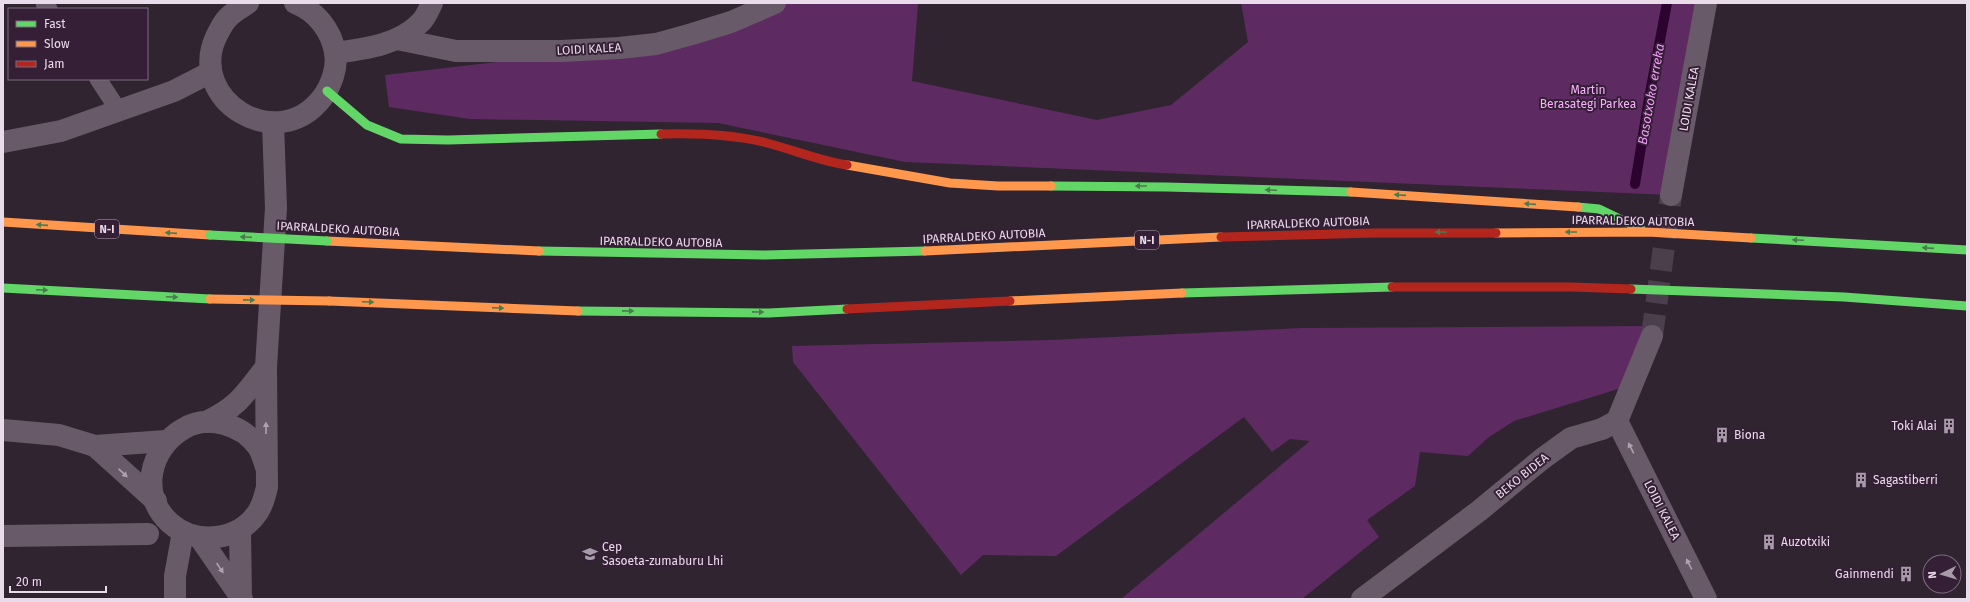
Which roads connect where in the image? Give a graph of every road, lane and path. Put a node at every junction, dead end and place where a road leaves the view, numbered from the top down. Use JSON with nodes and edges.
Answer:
{"nodes":[{"id":1,"x":248,"y":3,"type":"edge"},
{"id":2,"x":295,"y":3,"type":"edge"},
{"id":3,"x":432,"y":3,"type":"edge"},
{"id":4,"x":775,"y":3,"type":"edge"},
{"id":5,"x":1706,"y":3,"type":"edge"},
{"id":6,"x":398,"y":39,"type":"junction"},
{"id":7,"x":335,"y":53,"type":"junction"},
{"id":8,"x":211,"y":72,"type":"junction"},
{"id":9,"x":99,"y":80,"type":"edge"},
{"id":10,"x":327,"y":91,"type":"junction"},
{"id":11,"x":119,"y":111,"type":"junction"},
{"id":12,"x":273,"y":123,"type":"junction"},
{"id":13,"x":3,"y":142,"type":"edge"},
{"id":14,"x":1671,"y":195,"type":"tunnel mouth"},
{"id":15,"x":3,"y":222,"type":"edge"},
{"id":16,"x":1648,"y":232,"type":"junction"},
{"id":17,"x":1967,"y":250,"type":"edge"},
{"id":18,"x":3,"y":288,"type":"edge"},
{"id":19,"x":1967,"y":306,"type":"edge"},
{"id":20,"x":1652,"y":336,"type":"tunnel mouth"},
{"id":21,"x":266,"y":367,"type":"junction"},
{"id":22,"x":1617,"y":421,"type":"junction"},
{"id":23,"x":206,"y":422,"type":"junction"},
{"id":24,"x":3,"y":430,"type":"edge"},
{"id":25,"x":166,"y":441,"type":"junction"},
{"id":26,"x":95,"y":446,"type":"junction"},
{"id":27,"x":266,"y":467,"type":"junction"},
{"id":28,"x":156,"y":501,"type":"junction"},
{"id":29,"x":240,"y":530,"type":"junction"},
{"id":30,"x":148,"y":534,"type":"dead end"},
{"id":31,"x":191,"y":535,"type":"junction"},
{"id":32,"x":3,"y":536,"type":"edge"},
{"id":33,"x":241,"y":598,"type":"edge"},
{"id":34,"x":175,"y":599,"type":"edge"},
{"id":35,"x":1362,"y":599,"type":"edge"},
{"id":36,"x":1706,"y":599,"type":"edge"}],
"edges":[{"from":1,"to":8,"type":"street"},
{"from":2,"to":7,"type":"street"},
{"from":3,"to":6,"type":"street"},
{"from":4,"to":6,"type":"street","name":"LOIDI KALEA"},
{"from":5,"to":14,"type":"street","name":"LOIDI KALEA"},
{"from":6,"to":7,"type":"street"},
{"from":7,"to":10,"type":"street"},
{"from":8,"to":11,"type":"street"},
{"from":8,"to":12,"type":"street"},
{"from":9,"to":11,"type":"lane"},
{"from":10,"to":12,"type":"street"},
{"from":16,"to":10,"type":"highway","one_way":true},
{"from":11,"to":13,"type":"street"},
{"from":12,"to":21,"type":"street"},
{"from":16,"to":15,"type":"highway","name":"IPARRALDEKO AUTOBIA","number":"N-I","one_way":true,"bridge":true},
{"from":17,"to":16,"type":"highway","name":"IPARRALDEKO AUTOBIA","number":"N-I","one_way":true},
{"from":18,"to":19,"type":"highway","one_way":true,"bridge":true},
{"from":20,"to":22,"type":"street"},
{"from":21,"to":23,"type":"street"},
{"from":27,"to":21,"type":"street","one_way":true},
{"from":22,"to":35,"type":"street","name":"BEKO BIDEA"},
{"from":36,"to":22,"type":"street","name":"LOIDI KALEA","one_way":true},
{"from":23,"to":25,"type":"street"},
{"from":23,"to":27,"type":"street"},
{"from":24,"to":26,"type":"street"},
{"from":25,"to":26,"type":"street"},
{"from":25,"to":28,"type":"street"},
{"from":26,"to":28,"type":"street","one_way":true},
{"from":27,"to":29,"type":"street"},
{"from":28,"to":31,"type":"street"},
{"from":29,"to":31,"type":"street"},
{"from":29,"to":33,"type":"street"},
{"from":30,"to":32,"type":"street"},
{"from":31,"to":33,"type":"street","one_way":true},
{"from":31,"to":34,"type":"street"}]}
